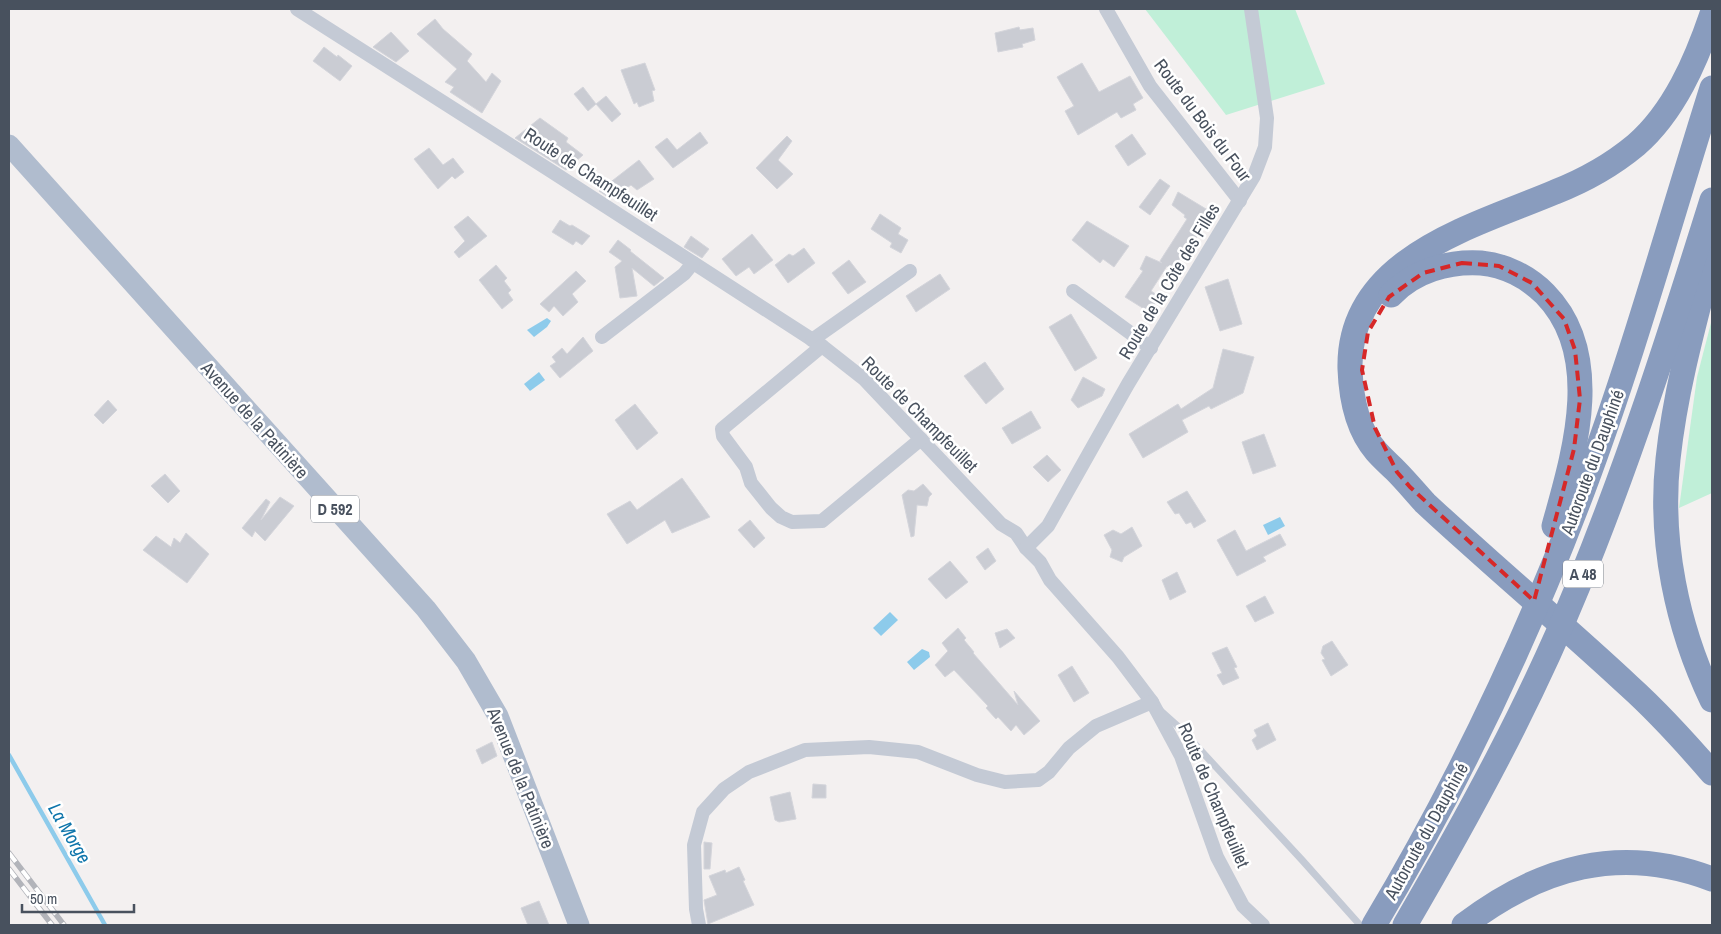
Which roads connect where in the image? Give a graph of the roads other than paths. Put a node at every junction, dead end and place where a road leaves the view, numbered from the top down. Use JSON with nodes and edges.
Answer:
{"nodes":[{"id":1,"x":297,"y":9,"type":"edge"},
{"id":2,"x":1106,"y":9,"type":"edge"},
{"id":3,"x":1251,"y":9,"type":"edge"},
{"id":4,"x":1712,"y":14,"type":"edge"},
{"id":5,"x":1712,"y":88,"type":"edge"},
{"id":6,"x":9,"y":145,"type":"edge"},
{"id":7,"x":1240,"y":200,"type":"junction"},
{"id":8,"x":1712,"y":200,"type":"edge"},
{"id":9,"x":694,"y":263,"type":"junction"},
{"id":10,"x":910,"y":271,"type":"dead end"},
{"id":11,"x":1073,"y":291,"type":"dead end"},
{"id":12,"x":602,"y":337,"type":"dead end"},
{"id":13,"x":817,"y":343,"type":"junction"},
{"id":14,"x":1151,"y":348,"type":"junction"},
{"id":15,"x":921,"y":439,"type":"junction"},
{"id":16,"x":1397,"y":472,"type":"junction"},
{"id":17,"x":1026,"y":548,"type":"junction"},
{"id":18,"x":1525,"y":632,"type":"junction"},
{"id":19,"x":1712,"y":700,"type":"edge"},
{"id":20,"x":1152,"y":702,"type":"junction"},
{"id":21,"x":1712,"y":773,"type":"edge"},
{"id":22,"x":1712,"y":879,"type":"edge"},
{"id":23,"x":579,"y":925,"type":"edge"},
{"id":24,"x":699,"y":925,"type":"edge"},
{"id":25,"x":1263,"y":925,"type":"edge"},
{"id":26,"x":1360,"y":925,"type":"edge"},
{"id":27,"x":1374,"y":925,"type":"edge"},
{"id":28,"x":1406,"y":925,"type":"edge"},
{"id":29,"x":1464,"y":925,"type":"edge"}],
"edges":[{"from":1,"to":9,"type":"street","name":"Route de Champfeuillet"},
{"from":2,"to":7,"type":"street","name":"Route du Bois du Four"},
{"from":3,"to":7,"type":"street","name":"Route de la Côte des Filles"},
{"from":4,"to":16,"type":"highway"},
{"from":5,"to":18,"type":"highway","name":"Autoroute du Dauphiné","number":"A 48"},
{"from":6,"to":23,"type":"main road","name":"Avenue de la Patinière","number":"D 592"},
{"from":7,"to":14,"type":"street","name":"Route de la Côte des Filles"},
{"from":8,"to":19,"type":"highway"},
{"from":8,"to":28,"type":"highway","name":"Autoroute du Dauphiné","number":"A 48"},
{"from":9,"to":12,"type":"street"},
{"from":9,"to":13,"type":"street","name":"Route de Champfeuillet"},
{"from":10,"to":13,"type":"street"},
{"from":11,"to":14,"type":"street"},
{"from":13,"to":15,"type":"street","name":"Route de Champfeuillet"},
{"from":13,"to":15,"type":"street"},
{"from":14,"to":17,"type":"street","name":"Route de la Côte des Filles"},
{"from":15,"to":17,"type":"street","name":"Route de Champfeuillet"},
{"from":16,"to":18,"type":"highway"},
{"from":16,"to":21,"type":"highway"},
{"from":17,"to":20,"type":"street","name":"Route de Champfeuillet"},
{"from":18,"to":27,"type":"highway","name":"Autoroute du Dauphiné","number":"A 48"},
{"from":20,"to":24,"type":"street"},
{"from":20,"to":25,"type":"street","name":"Route de Champfeuillet"},
{"from":20,"to":26,"type":"lane"},
{"from":22,"to":29,"type":"highway"}]}
